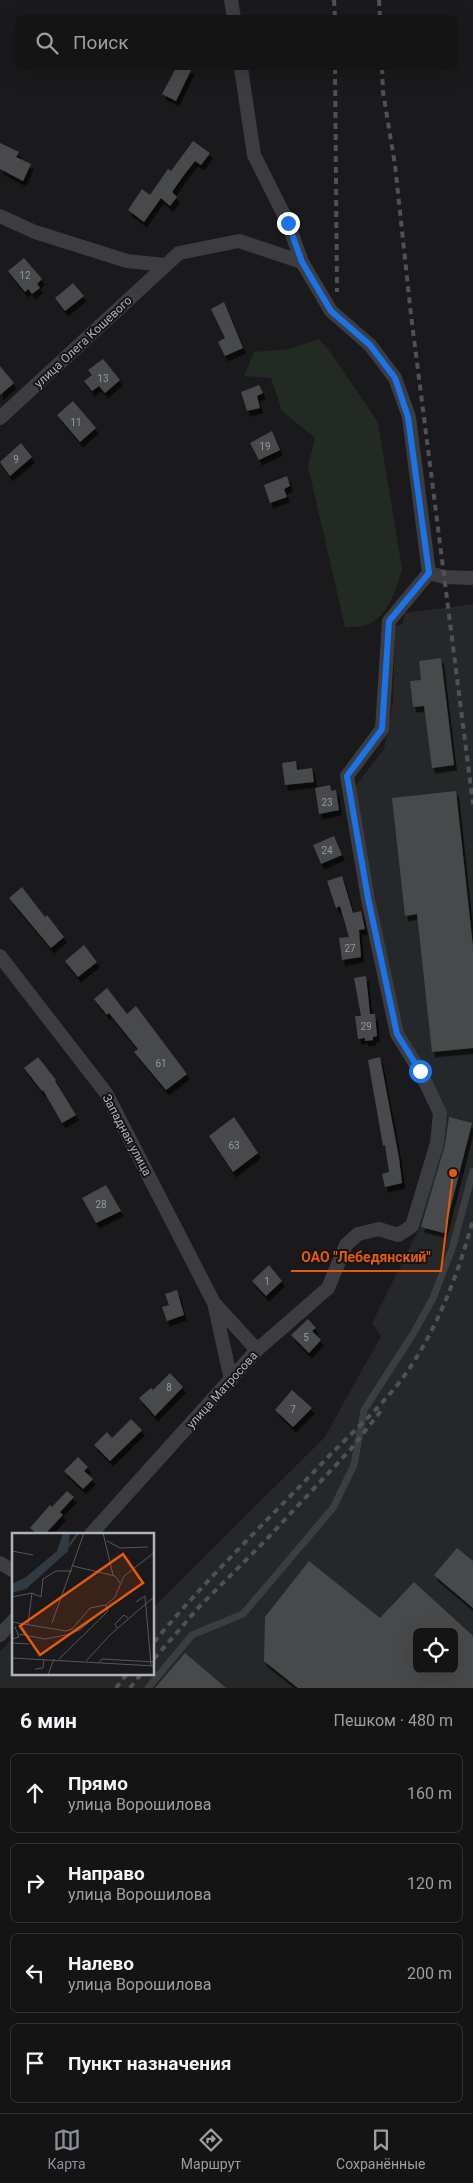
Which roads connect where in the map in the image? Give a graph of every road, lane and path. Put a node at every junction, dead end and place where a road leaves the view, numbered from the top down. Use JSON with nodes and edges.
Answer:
{"nodes":[{"id":1,"x":231,"y":0,"type":"edge"},
{"id":2,"x":234,"y":15,"type":"edge"},
{"id":3,"x":241,"y":70,"type":"edge"},
{"id":4,"x":0,"y":216,"type":"edge"},
{"id":5,"x":302,"y":262,"type":"junction"},
{"id":6,"x":165,"y":265,"type":"junction"},
{"id":7,"x":0,"y":418,"type":"edge"},
{"id":8,"x":429,"y":573,"type":"junction"},
{"id":9,"x":473,"y":578,"type":"edge"},
{"id":10,"x":0,"y":956,"type":"edge"},
{"id":11,"x":473,"y":1171,"type":"edge"},
{"id":12,"x":214,"y":1303,"type":"junction"},
{"id":13,"x":257,"y":1350,"type":"junction"},
{"id":14,"x":231,"y":1380,"type":"junction"},
{"id":15,"x":92,"y":1533,"type":"edge"},
{"id":16,"x":0,"y":1563,"type":"edge"},
{"id":17,"x":12,"y":1570,"type":"edge"},
{"id":18,"x":12,"y":1622,"type":"edge"},
{"id":19,"x":0,"y":1635,"type":"edge"},
{"id":20,"x":148,"y":1688,"type":"edge"}],
"edges":[{"from":1,"to":2,"type":"street"},
{"from":3,"to":5,"type":"street"},
{"from":4,"to":6,"type":"street"},
{"from":5,"to":6,"type":"street","name":"улица Олега Кошевого"},
{"from":5,"to":8,"type":"street"},
{"from":6,"to":7,"type":"street","name":"улица Олега Кошевого"},
{"from":8,"to":9,"type":"street"},
{"from":8,"to":13,"type":"street","name":"улица Матросова"},
{"from":10,"to":12,"type":"street","name":"Западная улица"},
{"from":11,"to":20,"type":"lane"},
{"from":12,"to":13,"type":"street"},
{"from":12,"to":14,"type":"street"},
{"from":13,"to":14,"type":"street","name":"улица Матросова"},
{"from":14,"to":15,"type":"street","name":"улица Матросова"},
{"from":16,"to":17,"type":"street"},
{"from":18,"to":19,"type":"street"}]}
